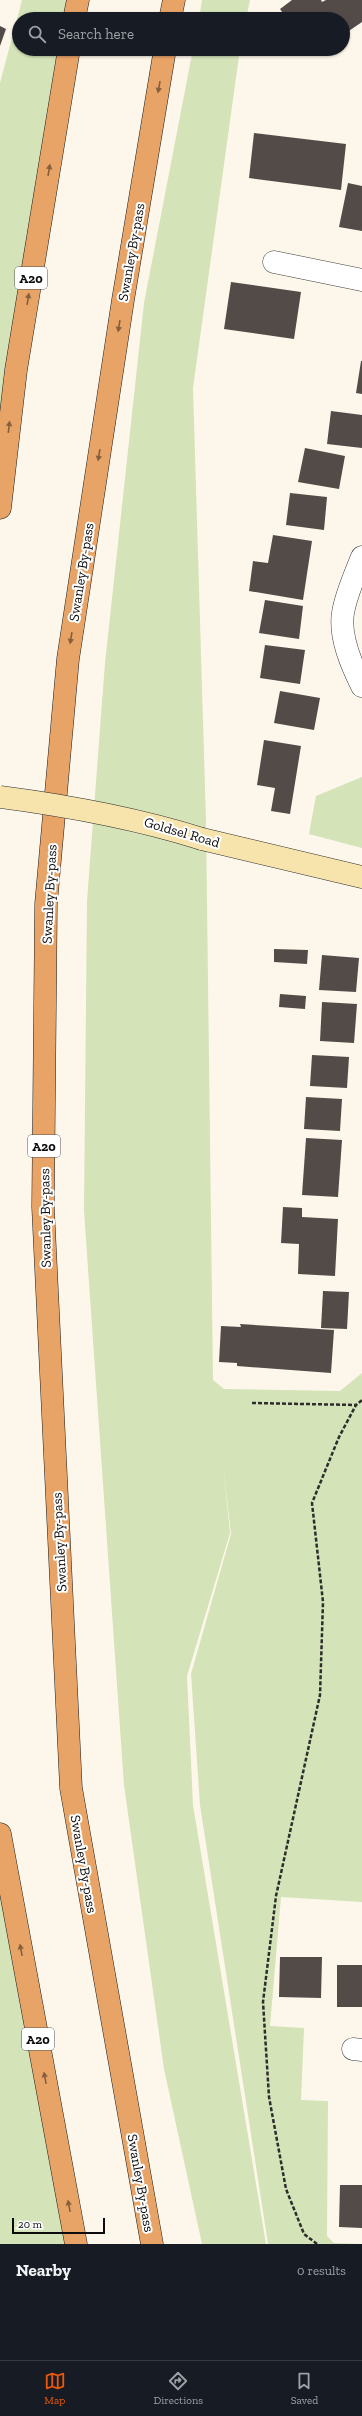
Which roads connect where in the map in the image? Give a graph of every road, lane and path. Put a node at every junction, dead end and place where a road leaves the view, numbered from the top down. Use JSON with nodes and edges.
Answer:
{"nodes":[{"id":1,"x":78,"y":0,"type":"edge"},
{"id":2,"x":174,"y":0,"type":"edge"},
{"id":3,"x":75,"y":12,"type":"edge"},
{"id":4,"x":171,"y":12,"type":"edge"},
{"id":5,"x":68,"y":56,"type":"edge"},
{"id":6,"x":164,"y":56,"type":"edge"},
{"id":7,"x":274,"y":262,"type":"dead end"},
{"id":8,"x":362,"y":280,"type":"edge"},
{"id":9,"x":0,"y":508,"type":"edge"},
{"id":10,"x":362,"y":557,"type":"edge"},
{"id":11,"x":362,"y":686,"type":"edge"},
{"id":12,"x":0,"y":797,"type":"edge"},
{"id":13,"x":362,"y":877,"type":"edge"},
{"id":14,"x":362,"y":1400,"type":"edge"},
{"id":15,"x":252,"y":1403,"type":"dead end"},
{"id":16,"x":356,"y":1406,"type":"junction"},
{"id":17,"x":0,"y":1834,"type":"edge"},
{"id":18,"x":76,"y":2244,"type":"edge"},
{"id":19,"x":152,"y":2244,"type":"edge"},
{"id":20,"x":317,"y":2244,"type":"edge"}],
"edges":[{"from":1,"to":3,"type":"highway"},
{"from":2,"to":4,"type":"highway"},
{"from":9,"to":5,"type":"highway","number":"A20","one_way":true},
{"from":6,"to":19,"type":"highway","name":"Swanley By-pass","number":"A20","one_way":true},
{"from":7,"to":8,"type":"street"},
{"from":10,"to":11,"type":"street"},
{"from":12,"to":13,"type":"main road","name":"Goldsel Road","bridge":true},
{"from":14,"to":16,"type":"path"},
{"from":15,"to":16,"type":"path"},
{"from":16,"to":20,"type":"path"},
{"from":18,"to":17,"type":"highway","number":"A20","one_way":true}]}
